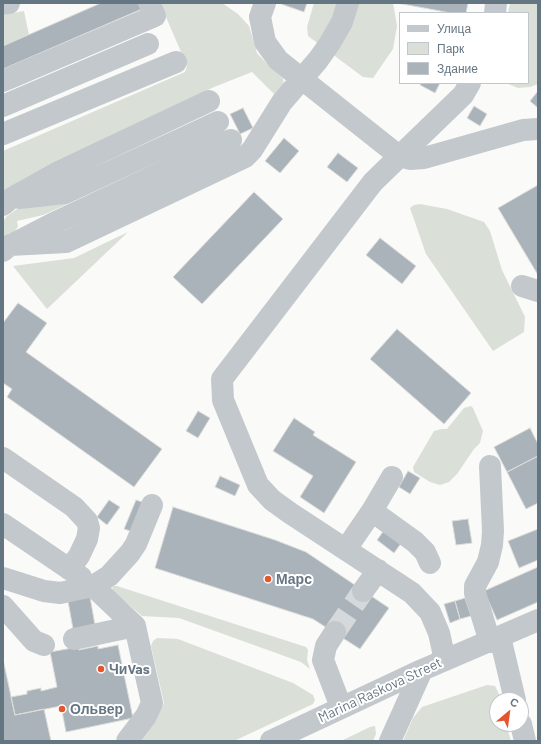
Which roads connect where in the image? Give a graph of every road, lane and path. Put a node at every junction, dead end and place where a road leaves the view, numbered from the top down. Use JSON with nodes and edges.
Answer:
{"nodes":[{"id":1,"x":9,"y":3,"type":"edge"},
{"id":2,"x":149,"y":3,"type":"edge"},
{"id":3,"x":265,"y":3,"type":"edge"},
{"id":4,"x":348,"y":3,"type":"edge"},
{"id":5,"x":3,"y":4,"type":"edge"},
{"id":6,"x":148,"y":44,"type":"dead end"},
{"id":7,"x":176,"y":62,"type":"dead end"},
{"id":8,"x":302,"y":80,"type":"junction"},
{"id":9,"x":3,"y":81,"type":"edge"},
{"id":10,"x":469,"y":84,"type":"edge"},
{"id":11,"x":209,"y":101,"type":"dead end"},
{"id":12,"x":3,"y":106,"type":"edge"},
{"id":13,"x":218,"y":122,"type":"dead end"},
{"id":14,"x":538,"y":129,"type":"edge"},
{"id":15,"x":3,"y":134,"type":"edge"},
{"id":16,"x":231,"y":140,"type":"dead end"},
{"id":17,"x":399,"y":156,"type":"junction"},
{"id":18,"x":6,"y":202,"type":"edge"},
{"id":19,"x":7,"y":248,"type":"edge"},
{"id":20,"x":3,"y":458,"type":"edge"},
{"id":21,"x":490,"y":466,"type":"dead end"},
{"id":22,"x":392,"y":477,"type":"dead end"},
{"id":23,"x":152,"y":505,"type":"dead end"},
{"id":24,"x":372,"y":511,"type":"junction"},
{"id":25,"x":3,"y":524,"type":"edge"},
{"id":26,"x":346,"y":549,"type":"junction"},
{"id":27,"x":430,"y":563,"type":"dead end"},
{"id":28,"x":69,"y":569,"type":"junction"},
{"id":29,"x":378,"y":570,"type":"junction"},
{"id":30,"x":3,"y":578,"type":"edge"},
{"id":31,"x":93,"y":586,"type":"junction"},
{"id":32,"x":363,"y":591,"type":"tunnel mouth"},
{"id":33,"x":3,"y":606,"type":"edge"},
{"id":34,"x":538,"y":620,"type":"edge"},
{"id":35,"x":135,"y":626,"type":"junction"},
{"id":36,"x":335,"y":632,"type":"tunnel mouth"},
{"id":37,"x":74,"y":639,"type":"dead end"},
{"id":38,"x":495,"y":639,"type":"junction"},
{"id":39,"x":44,"y":645,"type":"dead end"},
{"id":40,"x":445,"y":660,"type":"junction"},
{"id":41,"x":422,"y":670,"type":"junction"},
{"id":42,"x":512,"y":692,"type":"edge"},
{"id":43,"x":341,"y":707,"type":"junction"},
{"id":44,"x":127,"y":741,"type":"edge"},
{"id":45,"x":271,"y":741,"type":"edge"},
{"id":46,"x":390,"y":741,"type":"edge"}],
"edges":[{"from":1,"to":5,"type":"street"},
{"from":2,"to":9,"type":"street"},
{"from":3,"to":8,"type":"street"},
{"from":4,"to":8,"type":"street"},
{"from":6,"to":12,"type":"street"},
{"from":7,"to":15,"type":"street"},
{"from":8,"to":17,"type":"street"},
{"from":8,"to":19,"type":"street"},
{"from":10,"to":17,"type":"street"},
{"from":11,"to":18,"type":"street"},
{"from":13,"to":18,"type":"street"},
{"from":14,"to":17,"type":"street"},
{"from":16,"to":19,"type":"street"},
{"from":17,"to":26,"type":"street"},
{"from":20,"to":28,"type":"street"},
{"from":21,"to":38,"type":"street"},
{"from":22,"to":24,"type":"street"},
{"from":23,"to":31,"type":"street"},
{"from":24,"to":26,"type":"street"},
{"from":24,"to":27,"type":"street"},
{"from":25,"to":28,"type":"street"},
{"from":26,"to":29,"type":"street"},
{"from":28,"to":31,"type":"street"},
{"from":29,"to":32,"type":"street"},
{"from":29,"to":40,"type":"street"},
{"from":30,"to":31,"type":"street"},
{"from":31,"to":35,"type":"street"},
{"from":33,"to":39,"type":"street"},
{"from":34,"to":38,"type":"street","name":"Marina Raskova Street"},
{"from":35,"to":37,"type":"street"},
{"from":35,"to":44,"type":"street"},
{"from":36,"to":43,"type":"street"},
{"from":38,"to":40,"type":"street","name":"Marina Raskova Street"},
{"from":38,"to":42,"type":"street"},
{"from":40,"to":41,"type":"street","name":"Marina Raskova Street"},
{"from":41,"to":43,"type":"street","name":"Marina Raskova Street"},
{"from":41,"to":46,"type":"street"},
{"from":43,"to":45,"type":"street","name":"Marina Raskova Street"}]}
